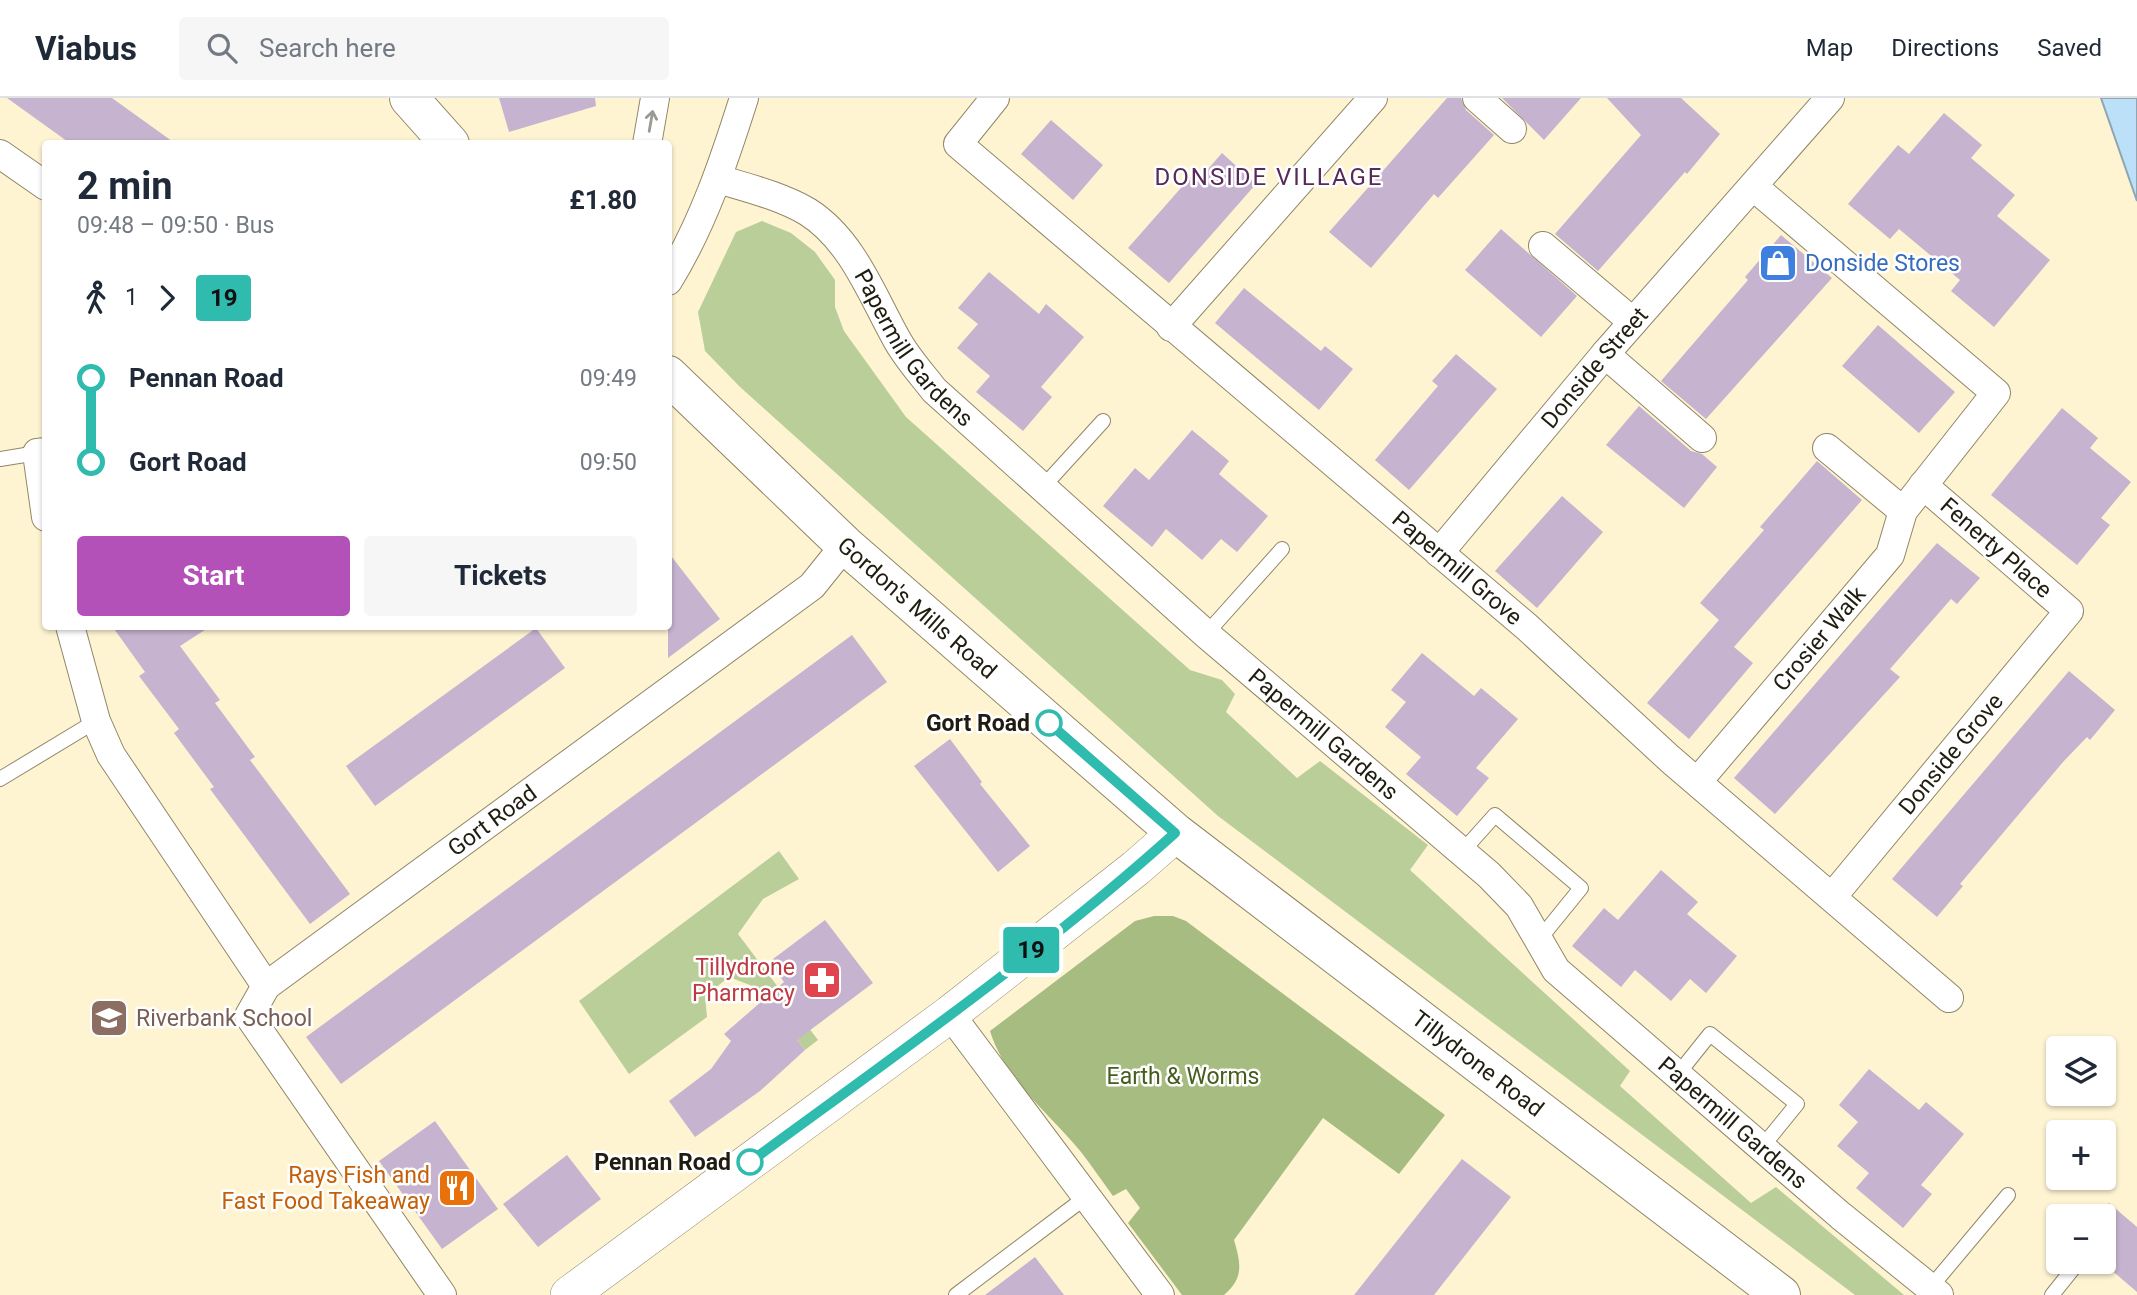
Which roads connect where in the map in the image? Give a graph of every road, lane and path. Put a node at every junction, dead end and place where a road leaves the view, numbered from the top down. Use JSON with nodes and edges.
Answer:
{"nodes":[{"id":1,"x":409,"y":98,"type":"edge"},
{"id":2,"x":655,"y":98,"type":"edge"},
{"id":3,"x":744,"y":98,"type":"edge"},
{"id":4,"x":995,"y":98,"type":"edge"},
{"id":5,"x":1477,"y":98,"type":"edge"},
{"id":6,"x":1830,"y":98,"type":"edge"},
{"id":7,"x":1370,"y":99,"type":"edge"},
{"id":8,"x":1512,"y":129,"type":"dead end"},
{"id":9,"x":446,"y":140,"type":"edge"},
{"id":10,"x":648,"y":140,"type":"edge"},
{"id":11,"x":0,"y":154,"type":"edge"},
{"id":12,"x":718,"y":179,"type":"junction"},
{"id":13,"x":42,"y":183,"type":"edge"},
{"id":14,"x":1754,"y":187,"type":"junction"},
{"id":15,"x":1543,"y":246,"type":"dead end"},
{"id":16,"x":672,"y":274,"type":"edge"},
{"id":17,"x":1633,"y":322,"type":"junction"},
{"id":18,"x":1171,"y":327,"type":"junction"},
{"id":19,"x":1605,"y":354,"type":"junction"},
{"id":20,"x":672,"y":379,"type":"edge"},
{"id":21,"x":1103,"y":421,"type":"dead end"},
{"id":22,"x":1702,"y":438,"type":"dead end"},
{"id":23,"x":1827,"y":448,"type":"dead end"},
{"id":24,"x":41,"y":453,"type":"edge"},
{"id":25,"x":0,"y":459,"type":"edge"},
{"id":26,"x":1923,"y":485,"type":"junction"},
{"id":27,"x":1042,"y":488,"type":"junction"},
{"id":28,"x":1903,"y":511,"type":"junction"},
{"id":29,"x":845,"y":545,"type":"junction"},
{"id":30,"x":1282,"y":549,"type":"dead end"},
{"id":31,"x":1439,"y":553,"type":"junction"},
{"id":32,"x":2069,"y":611,"type":"joint"},
{"id":33,"x":71,"y":630,"type":"edge"},
{"id":34,"x":1206,"y":634,"type":"junction"},
{"id":35,"x":96,"y":721,"type":"junction"},
{"id":36,"x":0,"y":779,"type":"edge"},
{"id":37,"x":1698,"y":781,"type":"junction"},
{"id":38,"x":1175,"y":833,"type":"junction"},
{"id":39,"x":1461,"y":853,"type":"junction"},
{"id":40,"x":1832,"y":897,"type":"junction"},
{"id":41,"x":1538,"y":941,"type":"junction"},
{"id":42,"x":266,"y":986,"type":"junction"},
{"id":43,"x":1949,"y":998,"type":"dead end"},
{"id":44,"x":950,"y":1014,"type":"junction"},
{"id":45,"x":1678,"y":1074,"type":"junction"},
{"id":46,"x":1762,"y":1147,"type":"junction"},
{"id":47,"x":2008,"y":1195,"type":"dead end"},
{"id":48,"x":1086,"y":1197,"type":"junction"},
{"id":49,"x":2069,"y":1274,"type":"edge"},
{"id":50,"x":1935,"y":1291,"type":"edge"},
{"id":51,"x":442,"y":1295,"type":"edge"},
{"id":52,"x":569,"y":1295,"type":"edge"},
{"id":53,"x":956,"y":1295,"type":"edge"},
{"id":54,"x":1160,"y":1295,"type":"edge"},
{"id":55,"x":1781,"y":1295,"type":"edge"},
{"id":56,"x":2052,"y":1295,"type":"edge"}],
"edges":[{"from":1,"to":9,"type":"main road"},
{"from":10,"to":2,"type":"street","one_way":true},
{"from":3,"to":12,"type":"street"},
{"from":4,"to":18,"type":"street","name":"Papermill Grove"},
{"from":5,"to":8,"type":"street"},
{"from":6,"to":14,"type":"street","name":"Donside Street"},
{"from":7,"to":18,"type":"street"},
{"from":11,"to":13,"type":"street"},
{"from":12,"to":16,"type":"street"},
{"from":12,"to":27,"type":"street","name":"Papermill Gardens"},
{"from":14,"to":17,"type":"street","name":"Donside Street"},
{"from":14,"to":26,"type":"street","name":"Crosier Walk"},
{"from":15,"to":17,"type":"street"},
{"from":17,"to":19,"type":"street","name":"Donside Street"},
{"from":18,"to":31,"type":"street","name":"Papermill Grove"},
{"from":19,"to":22,"type":"street"},
{"from":19,"to":31,"type":"street","name":"Donside Street"},
{"from":20,"to":29,"type":"main road","name":"Gordon's Mills Road"},
{"from":21,"to":27,"type":"lane"},
{"from":23,"to":28,"type":"street"},
{"from":24,"to":25,"type":"lane"},
{"from":26,"to":28,"type":"street","name":"Crosier Walk"},
{"from":26,"to":32,"type":"street","name":"Fenerty Place"},
{"from":27,"to":34,"type":"street","name":"Papermill Gardens"},
{"from":28,"to":37,"type":"street","name":"Crosier Walk"},
{"from":29,"to":38,"type":"main road","name":"Gordon's Mills Road"},
{"from":29,"to":42,"type":"street","name":"Gort Road"},
{"from":30,"to":34,"type":"lane"},
{"from":31,"to":37,"type":"street","name":"Papermill Grove"},
{"from":32,"to":40,"type":"street","name":"Donside Grove"},
{"from":33,"to":35,"type":"street"},
{"from":34,"to":39,"type":"street","name":"Papermill Gardens"},
{"from":35,"to":36,"type":"lane"},
{"from":35,"to":42,"type":"street"},
{"from":37,"to":40,"type":"street","name":"Papermill Grove"},
{"from":38,"to":44,"type":"street"},
{"from":38,"to":55,"type":"main road","name":"Tillydrone Road"},
{"from":39,"to":41,"type":"street","name":"Papermill Gardens"},
{"from":39,"to":41,"type":"lane"},
{"from":40,"to":43,"type":"street","name":"Papermill Grove"},
{"from":41,"to":45,"type":"street","name":"Papermill Gardens"},
{"from":42,"to":51,"type":"street","name":"Gort Road"},
{"from":44,"to":48,"type":"street"},
{"from":44,"to":52,"type":"street"},
{"from":45,"to":46,"type":"street","name":"Papermill Gardens"},
{"from":45,"to":46,"type":"lane"},
{"from":46,"to":50,"type":"street","name":"Papermill Gardens"},
{"from":47,"to":50,"type":"lane"},
{"from":48,"to":53,"type":"lane"},
{"from":48,"to":54,"type":"street"},
{"from":49,"to":56,"type":"lane"}]}
